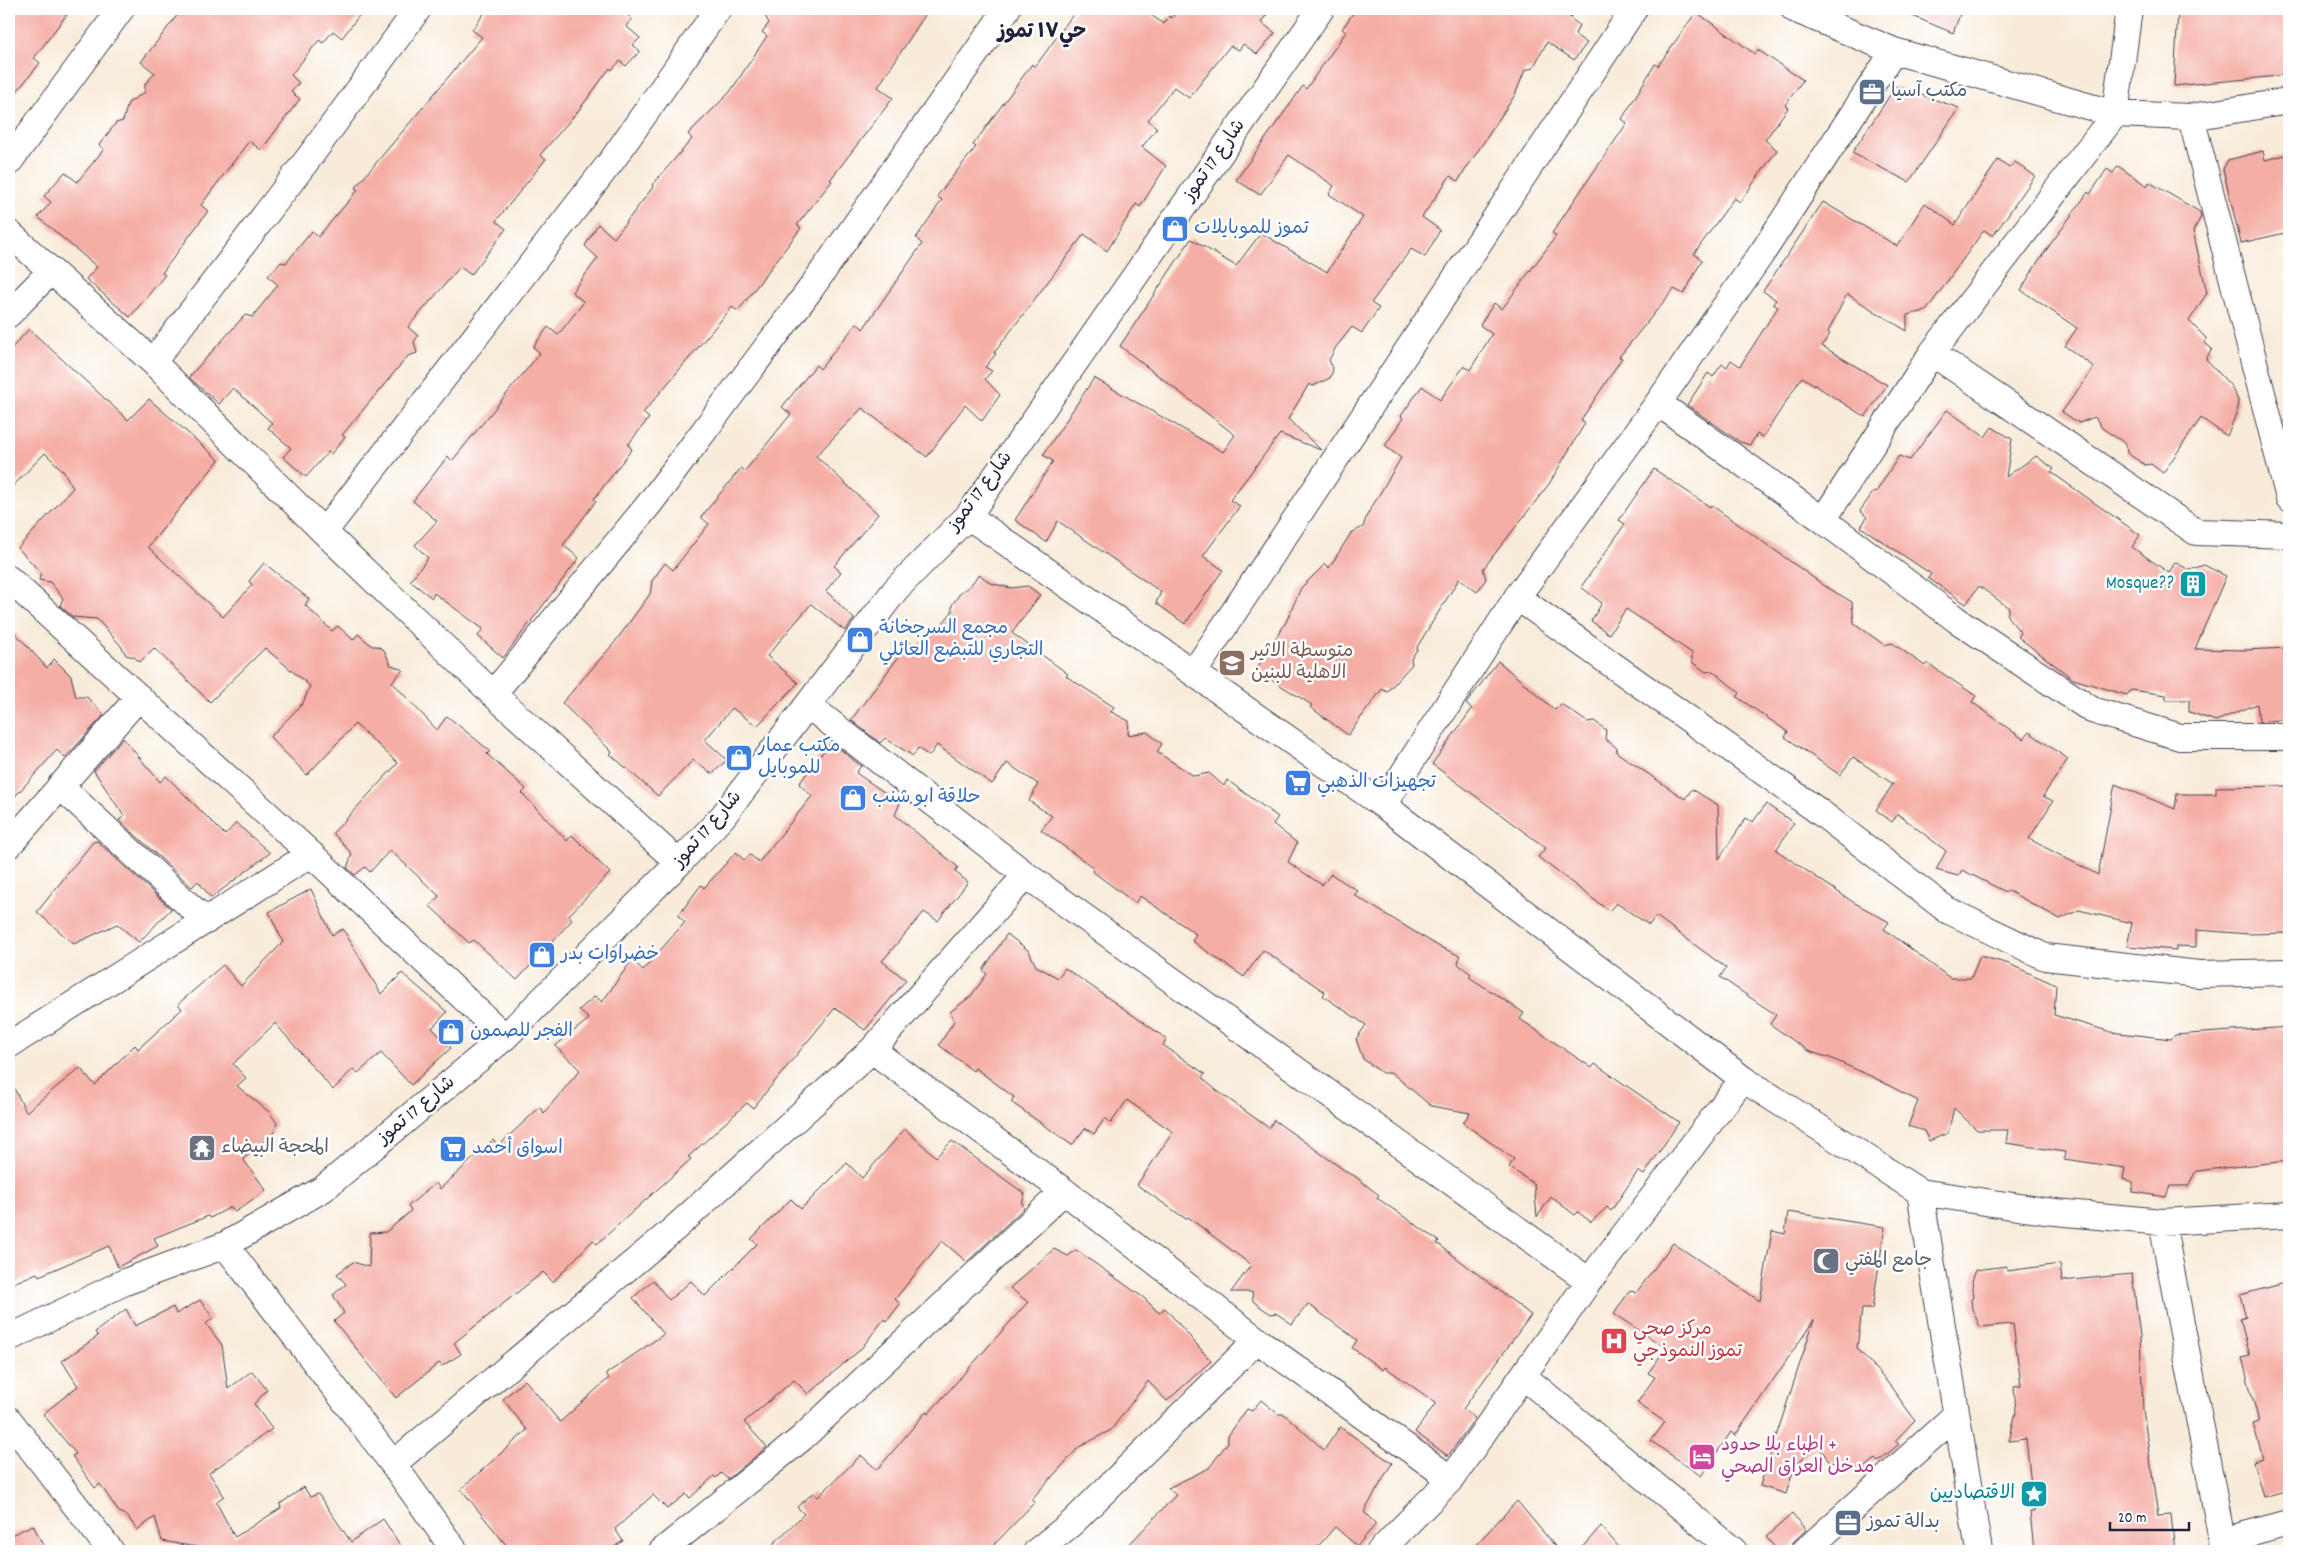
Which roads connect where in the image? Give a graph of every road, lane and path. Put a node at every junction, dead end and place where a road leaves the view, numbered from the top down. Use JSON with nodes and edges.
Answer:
{"nodes":[{"id":1,"x":121,"y":9,"type":"edge"},
{"id":2,"x":418,"y":9,"type":"edge"},
{"id":3,"x":718,"y":9,"type":"edge"},
{"id":4,"x":1007,"y":9,"type":"edge"},
{"id":5,"x":1321,"y":9,"type":"edge"},
{"id":6,"x":1634,"y":9,"type":"edge"},
{"id":7,"x":1794,"y":9,"type":"edge"},
{"id":8,"x":2129,"y":9,"type":"edge"},
{"id":9,"x":1894,"y":51,"type":"junction"},
{"id":10,"x":2289,"y":101,"type":"edge"},
{"id":11,"x":2115,"y":114,"type":"junction"},
{"id":12,"x":2191,"y":117,"type":"junction"},
{"id":13,"x":9,"y":162,"type":"edge"},
{"id":14,"x":9,"y":233,"type":"edge"},
{"id":15,"x":51,"y":271,"type":"junction"},
{"id":16,"x":9,"y":314,"type":"edge"},
{"id":17,"x":1932,"y":353,"type":"junction"},
{"id":18,"x":153,"y":362,"type":"junction"},
{"id":19,"x":1658,"y":403,"type":"junction"},
{"id":20,"x":2289,"y":498,"type":"edge"},
{"id":21,"x":968,"y":516,"type":"junction"},
{"id":22,"x":1824,"y":520,"type":"junction"},
{"id":23,"x":324,"y":532,"type":"junction"},
{"id":24,"x":2289,"y":535,"type":"edge"},
{"id":25,"x":9,"y":579,"type":"edge"},
{"id":26,"x":1517,"y":597,"type":"junction"},
{"id":27,"x":1194,"y":672,"type":"junction"},
{"id":28,"x":493,"y":694,"type":"junction"},
{"id":29,"x":139,"y":697,"type":"junction"},
{"id":30,"x":809,"y":706,"type":"junction"},
{"id":31,"x":2289,"y":737,"type":"edge"},
{"id":32,"x":60,"y":786,"type":"junction"},
{"id":33,"x":1383,"y":806,"type":"junction"},
{"id":34,"x":9,"y":845,"type":"edge"},
{"id":35,"x":311,"y":854,"type":"junction"},
{"id":36,"x":679,"y":863,"type":"junction"},
{"id":37,"x":1026,"y":875,"type":"junction"},
{"id":38,"x":206,"y":921,"type":"junction"},
{"id":39,"x":2289,"y":972,"type":"edge"},
{"id":40,"x":505,"y":1037,"type":"junction"},
{"id":41,"x":12,"y":1038,"type":"edge"},
{"id":42,"x":872,"y":1050,"type":"junction"},
{"id":43,"x":1743,"y":1078,"type":"junction"},
{"id":44,"x":1064,"y":1191,"type":"junction"},
{"id":45,"x":1920,"y":1192,"type":"junction"},
{"id":46,"x":2289,"y":1215,"type":"edge"},
{"id":47,"x":2162,"y":1222,"type":"junction"},
{"id":48,"x":225,"y":1245,"type":"junction"},
{"id":49,"x":1589,"y":1281,"type":"junction"},
{"id":50,"x":9,"y":1338,"type":"edge"},
{"id":51,"x":1257,"y":1340,"type":"junction"},
{"id":52,"x":1523,"y":1376,"type":"junction"},
{"id":53,"x":1956,"y":1415,"type":"junction"},
{"id":54,"x":9,"y":1420,"type":"edge"},
{"id":55,"x":393,"y":1464,"type":"junction"},
{"id":56,"x":1451,"y":1479,"type":"junction"},
{"id":57,"x":2289,"y":1523,"type":"edge"},
{"id":58,"x":2223,"y":1546,"type":"edge"},
{"id":59,"x":112,"y":1551,"type":"edge"},
{"id":60,"x":455,"y":1551,"type":"edge"},
{"id":61,"x":662,"y":1551,"type":"edge"},
{"id":62,"x":1037,"y":1551,"type":"edge"},
{"id":63,"x":1380,"y":1551,"type":"edge"},
{"id":64,"x":1734,"y":1551,"type":"edge"},
{"id":65,"x":1805,"y":1551,"type":"edge"},
{"id":66,"x":1979,"y":1551,"type":"edge"}],
"edges":[{"from":1,"to":13,"type":"street"},
{"from":2,"to":18,"type":"street"},
{"from":3,"to":23,"type":"street"},
{"from":4,"to":28,"type":"street"},
{"from":5,"to":21,"type":"street","name":"شارع 17 تموز"},
{"from":6,"to":27,"type":"street"},
{"from":7,"to":9,"type":"street"},
{"from":8,"to":11,"type":"street"},
{"from":9,"to":11,"type":"street"},
{"from":9,"to":19,"type":"street"},
{"from":10,"to":12,"type":"street"},
{"from":11,"to":12,"type":"street"},
{"from":11,"to":17,"type":"street"},
{"from":12,"to":20,"type":"street"},
{"from":14,"to":15,"type":"street"},
{"from":15,"to":16,"type":"street"},
{"from":15,"to":18,"type":"street"},
{"from":17,"to":22,"type":"street"},
{"from":17,"to":24,"type":"street"},
{"from":18,"to":23,"type":"street"},
{"from":19,"to":22,"type":"street"},
{"from":19,"to":26,"type":"street"},
{"from":21,"to":27,"type":"street"},
{"from":21,"to":30,"type":"street","name":"شارع 17 تموز"},
{"from":22,"to":31,"type":"street"},
{"from":23,"to":28,"type":"street"},
{"from":25,"to":29,"type":"street"},
{"from":26,"to":33,"type":"street"},
{"from":26,"to":39,"type":"street"},
{"from":27,"to":33,"type":"street"},
{"from":28,"to":36,"type":"street"},
{"from":29,"to":32,"type":"street"},
{"from":29,"to":35,"type":"street"},
{"from":30,"to":36,"type":"street","name":"شارع 17 تموز"},
{"from":30,"to":37,"type":"street"},
{"from":32,"to":34,"type":"street"},
{"from":32,"to":38,"type":"street"},
{"from":33,"to":43,"type":"street"},
{"from":35,"to":38,"type":"street"},
{"from":35,"to":40,"type":"street"},
{"from":36,"to":40,"type":"street","name":"شارع 17 تموز"},
{"from":37,"to":42,"type":"street"},
{"from":37,"to":49,"type":"street"},
{"from":38,"to":41,"type":"street"},
{"from":40,"to":48,"type":"street","name":"شارع 17 تموز"},
{"from":42,"to":44,"type":"street"},
{"from":42,"to":55,"type":"street"},
{"from":43,"to":45,"type":"street"},
{"from":43,"to":49,"type":"street"},
{"from":44,"to":51,"type":"street"},
{"from":44,"to":61,"type":"street"},
{"from":45,"to":47,"type":"street"},
{"from":45,"to":53,"type":"street"},
{"from":46,"to":47,"type":"street"},
{"from":47,"to":58,"type":"street"},
{"from":48,"to":50,"type":"street","name":"شارع 17 تموز"},
{"from":48,"to":55,"type":"street"},
{"from":49,"to":52,"type":"street"},
{"from":51,"to":56,"type":"street"},
{"from":51,"to":62,"type":"street"},
{"from":52,"to":56,"type":"street"},
{"from":52,"to":64,"type":"street"},
{"from":53,"to":65,"type":"street"},
{"from":53,"to":66,"type":"street"},
{"from":54,"to":59,"type":"street"},
{"from":55,"to":60,"type":"street"},
{"from":56,"to":63,"type":"street"},
{"from":57,"to":58,"type":"street"}]}
